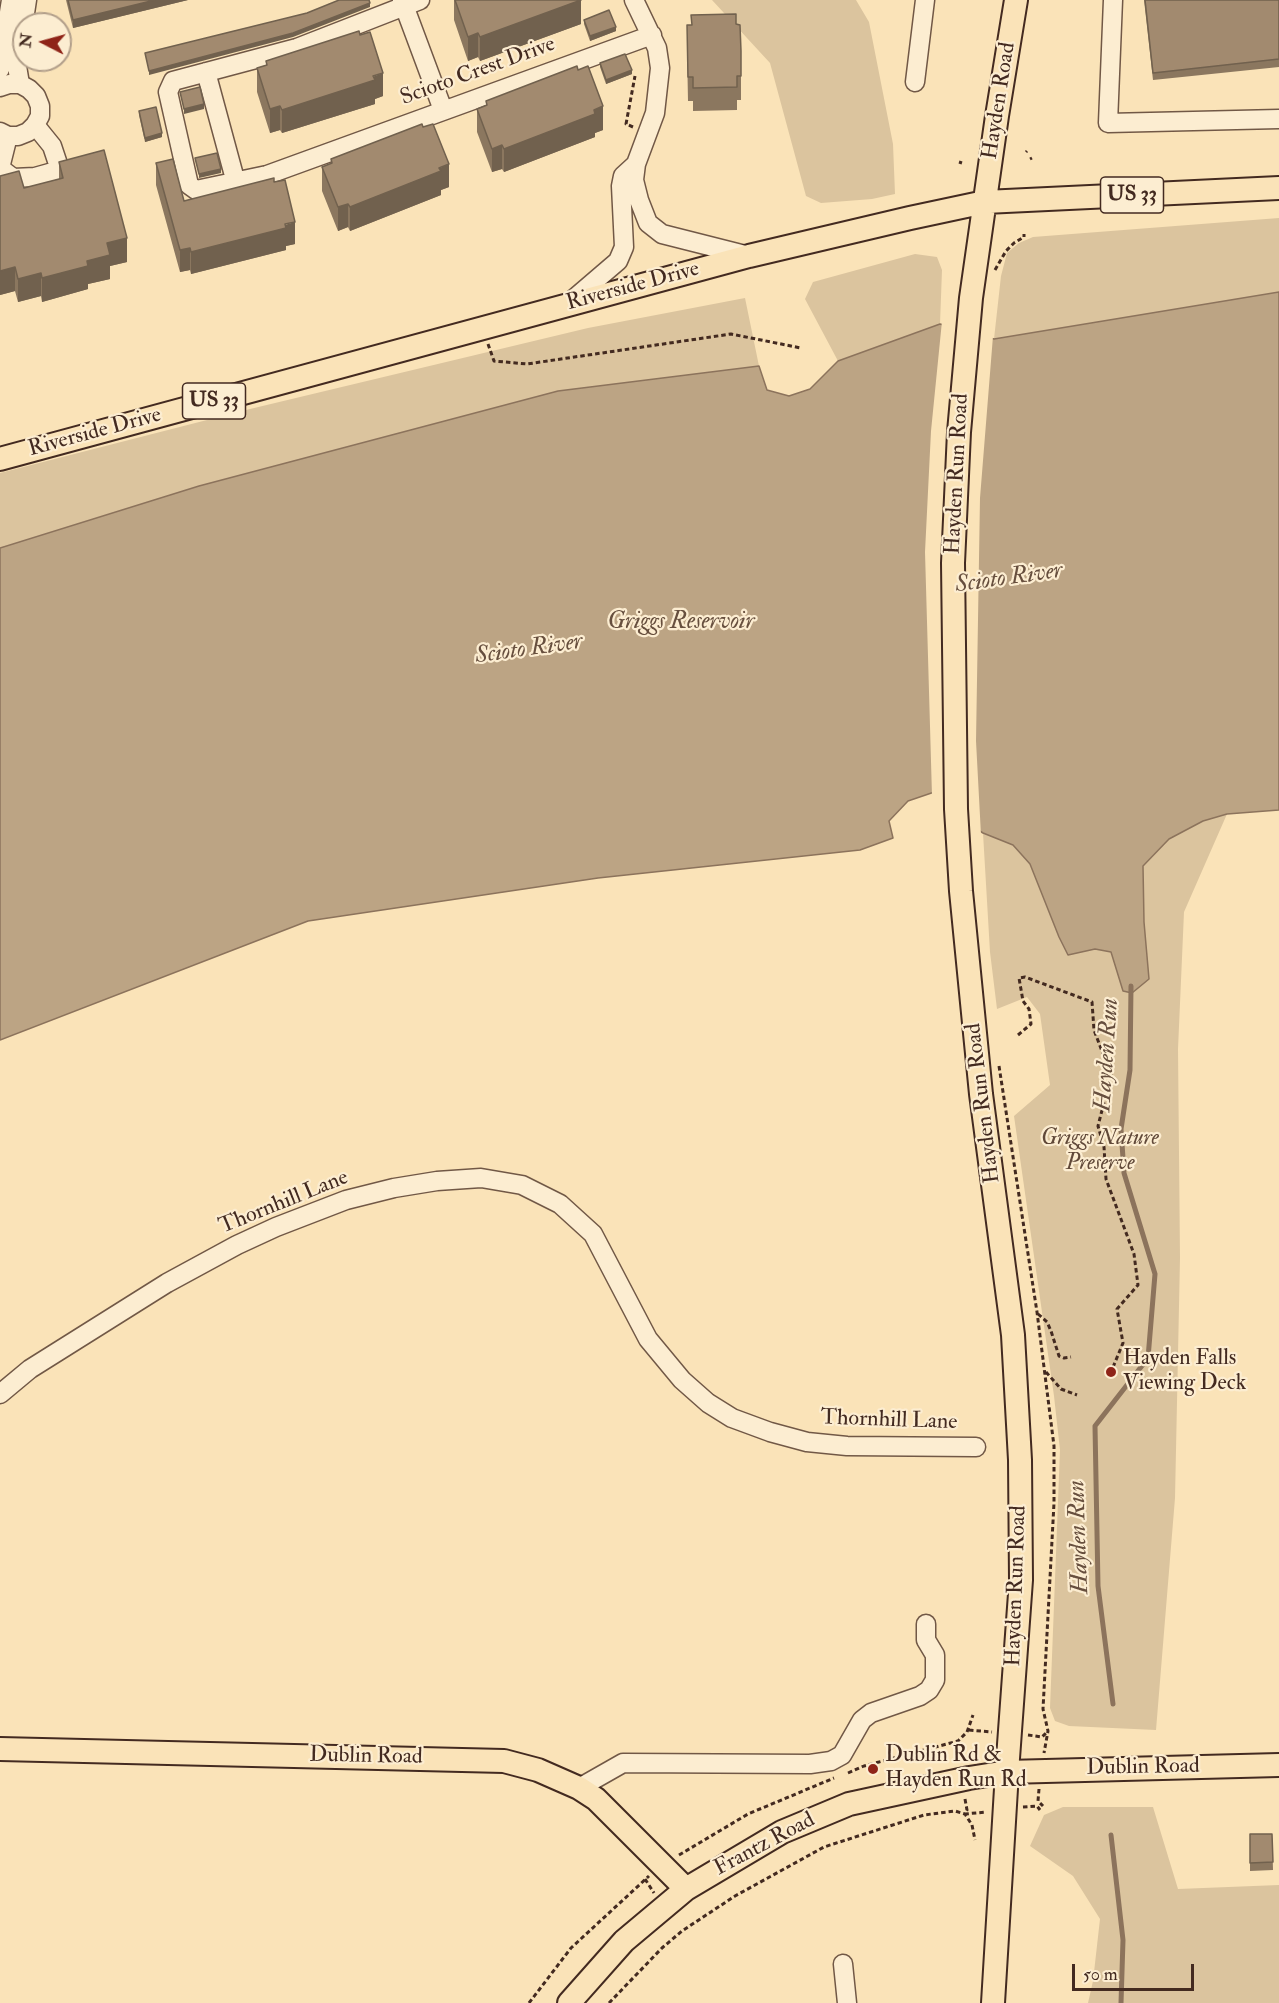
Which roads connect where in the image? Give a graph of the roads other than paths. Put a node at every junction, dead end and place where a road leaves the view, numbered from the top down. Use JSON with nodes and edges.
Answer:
{"nodes":[{"id":1,"x":11,"y":0,"type":"edge"},
{"id":2,"x":27,"y":0,"type":"edge"},
{"id":3,"x":634,"y":0,"type":"edge"},
{"id":4,"x":925,"y":0,"type":"edge"},
{"id":5,"x":1016,"y":0,"type":"edge"},
{"id":6,"x":1113,"y":0,"type":"edge"},
{"id":7,"x":409,"y":2,"type":"edge"},
{"id":8,"x":652,"y":35,"type":"junction"},
{"id":9,"x":0,"y":69,"type":"edge"},
{"id":10,"x":206,"y":72,"type":"junction"},
{"id":11,"x":915,"y":82,"type":"dead end"},
{"id":12,"x":20,"y":84,"type":"junction"},
{"id":13,"x":0,"y":87,"type":"edge"},
{"id":14,"x":443,"y":110,"type":"junction"},
{"id":15,"x":1279,"y":119,"type":"edge"},
{"id":16,"x":35,"y":125,"type":"junction"},
{"id":17,"x":4,"y":134,"type":"edge"},
{"id":18,"x":636,"y":164,"type":"junction"},
{"id":19,"x":236,"y":183,"type":"junction"},
{"id":20,"x":1279,"y":188,"type":"edge"},
{"id":21,"x":985,"y":202,"type":"junction"},
{"id":22,"x":750,"y":256,"type":"junction"},
{"id":23,"x":568,"y":304,"type":"junction"},
{"id":24,"x":0,"y":459,"type":"edge"},
{"id":25,"x":0,"y":1394,"type":"edge"},
{"id":26,"x":976,"y":1447,"type":"dead end"},
{"id":27,"x":926,"y":1624,"type":"dead end"},
{"id":28,"x":0,"y":1749,"type":"edge"},
{"id":29,"x":1279,"y":1765,"type":"edge"},
{"id":30,"x":1007,"y":1772,"type":"junction"},
{"id":31,"x":579,"y":1788,"type":"junction"},
{"id":32,"x":686,"y":1889,"type":"junction"},
{"id":33,"x":843,"y":1964,"type":"dead end"},
{"id":34,"x":569,"y":2003,"type":"edge"},
{"id":35,"x":847,"y":2003,"type":"edge"},
{"id":36,"x":993,"y":2003,"type":"edge"}],
"edges":[{"from":1,"to":9,"type":"street"},
{"from":2,"to":12,"type":"street"},
{"from":3,"to":8,"type":"street"},
{"from":4,"to":11,"type":"street"},
{"from":5,"to":21,"type":"main road","name":"Hayden Road"},
{"from":6,"to":15,"type":"street"},
{"from":7,"to":10,"type":"street"},
{"from":7,"to":14,"type":"street"},
{"from":8,"to":14,"type":"street","name":"Scioto Crest Drive"},
{"from":8,"to":18,"type":"street"},
{"from":10,"to":19,"type":"street"},
{"from":10,"to":19,"type":"street","name":"Scioto Crest Drive"},
{"from":12,"to":13,"type":"street"},
{"from":12,"to":16,"type":"street"},
{"from":14,"to":19,"type":"street","name":"Scioto Crest Drive"},
{"from":16,"to":17,"type":"street"},
{"from":16,"to":17,"type":"street"},
{"from":18,"to":22,"type":"street"},
{"from":18,"to":23,"type":"street"},
{"from":20,"to":21,"type":"main road","name":"Riverside Drive","number":"US 33"},
{"from":21,"to":22,"type":"main road","name":"Riverside Drive","number":"US 33"},
{"from":21,"to":30,"type":"main road","name":"Hayden Run Road"},
{"from":22,"to":23,"type":"main road","name":"Riverside Drive","number":"US 33"},
{"from":23,"to":24,"type":"main road","name":"Riverside Drive","number":"US 33"},
{"from":25,"to":26,"type":"street","name":"Thornhill Lane"},
{"from":27,"to":31,"type":"street"},
{"from":28,"to":31,"type":"main road","name":"Dublin Road"},
{"from":29,"to":30,"type":"main road","name":"Dublin Road"},
{"from":30,"to":32,"type":"main road","name":"Frantz Road"},
{"from":30,"to":36,"type":"main road","name":"Hayden Run Road"},
{"from":31,"to":32,"type":"main road","name":"Dublin Road"},
{"from":32,"to":34,"type":"main road","name":"Frantz Road"},
{"from":33,"to":35,"type":"street"}]}
